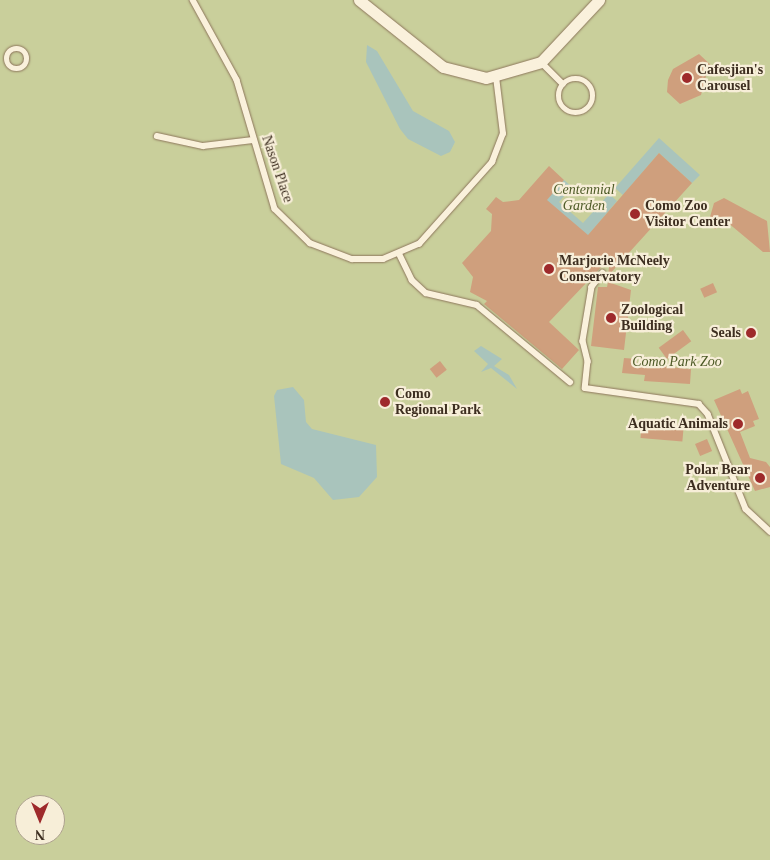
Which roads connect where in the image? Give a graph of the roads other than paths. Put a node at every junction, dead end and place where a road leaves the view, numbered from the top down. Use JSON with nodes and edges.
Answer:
{"nodes":[{"id":1,"x":193,"y":0,"type":"edge"},
{"id":2,"x":359,"y":0,"type":"edge"},
{"id":3,"x":599,"y":0,"type":"edge"},
{"id":4,"x":541,"y":62,"type":"junction"},
{"id":5,"x":496,"y":78,"type":"junction"},
{"id":6,"x":564,"y":84,"type":"junction"},
{"id":7,"x":157,"y":136,"type":"dead end"},
{"id":8,"x":253,"y":140,"type":"junction"},
{"id":9,"x":400,"y":255,"type":"junction"},
{"id":10,"x":603,"y":273,"type":"dead end"},
{"id":11,"x":570,"y":382,"type":"dead end"},
{"id":12,"x":770,"y":531,"type":"edge"}],
"edges":[{"from":1,"to":8,"type":"lane","name":"Nason Place"},
{"from":2,"to":5,"type":"street"},
{"from":3,"to":4,"type":"street"},
{"from":4,"to":5,"type":"street"},
{"from":4,"to":6,"type":"lane"},
{"from":5,"to":9,"type":"lane","name":"Nason Place"},
{"from":6,"to":6,"type":"lane"},
{"from":7,"to":8,"type":"lane"},
{"from":8,"to":9,"type":"lane","name":"Nason Place"},
{"from":9,"to":11,"type":"lane"},
{"from":10,"to":12,"type":"lane"}]}
